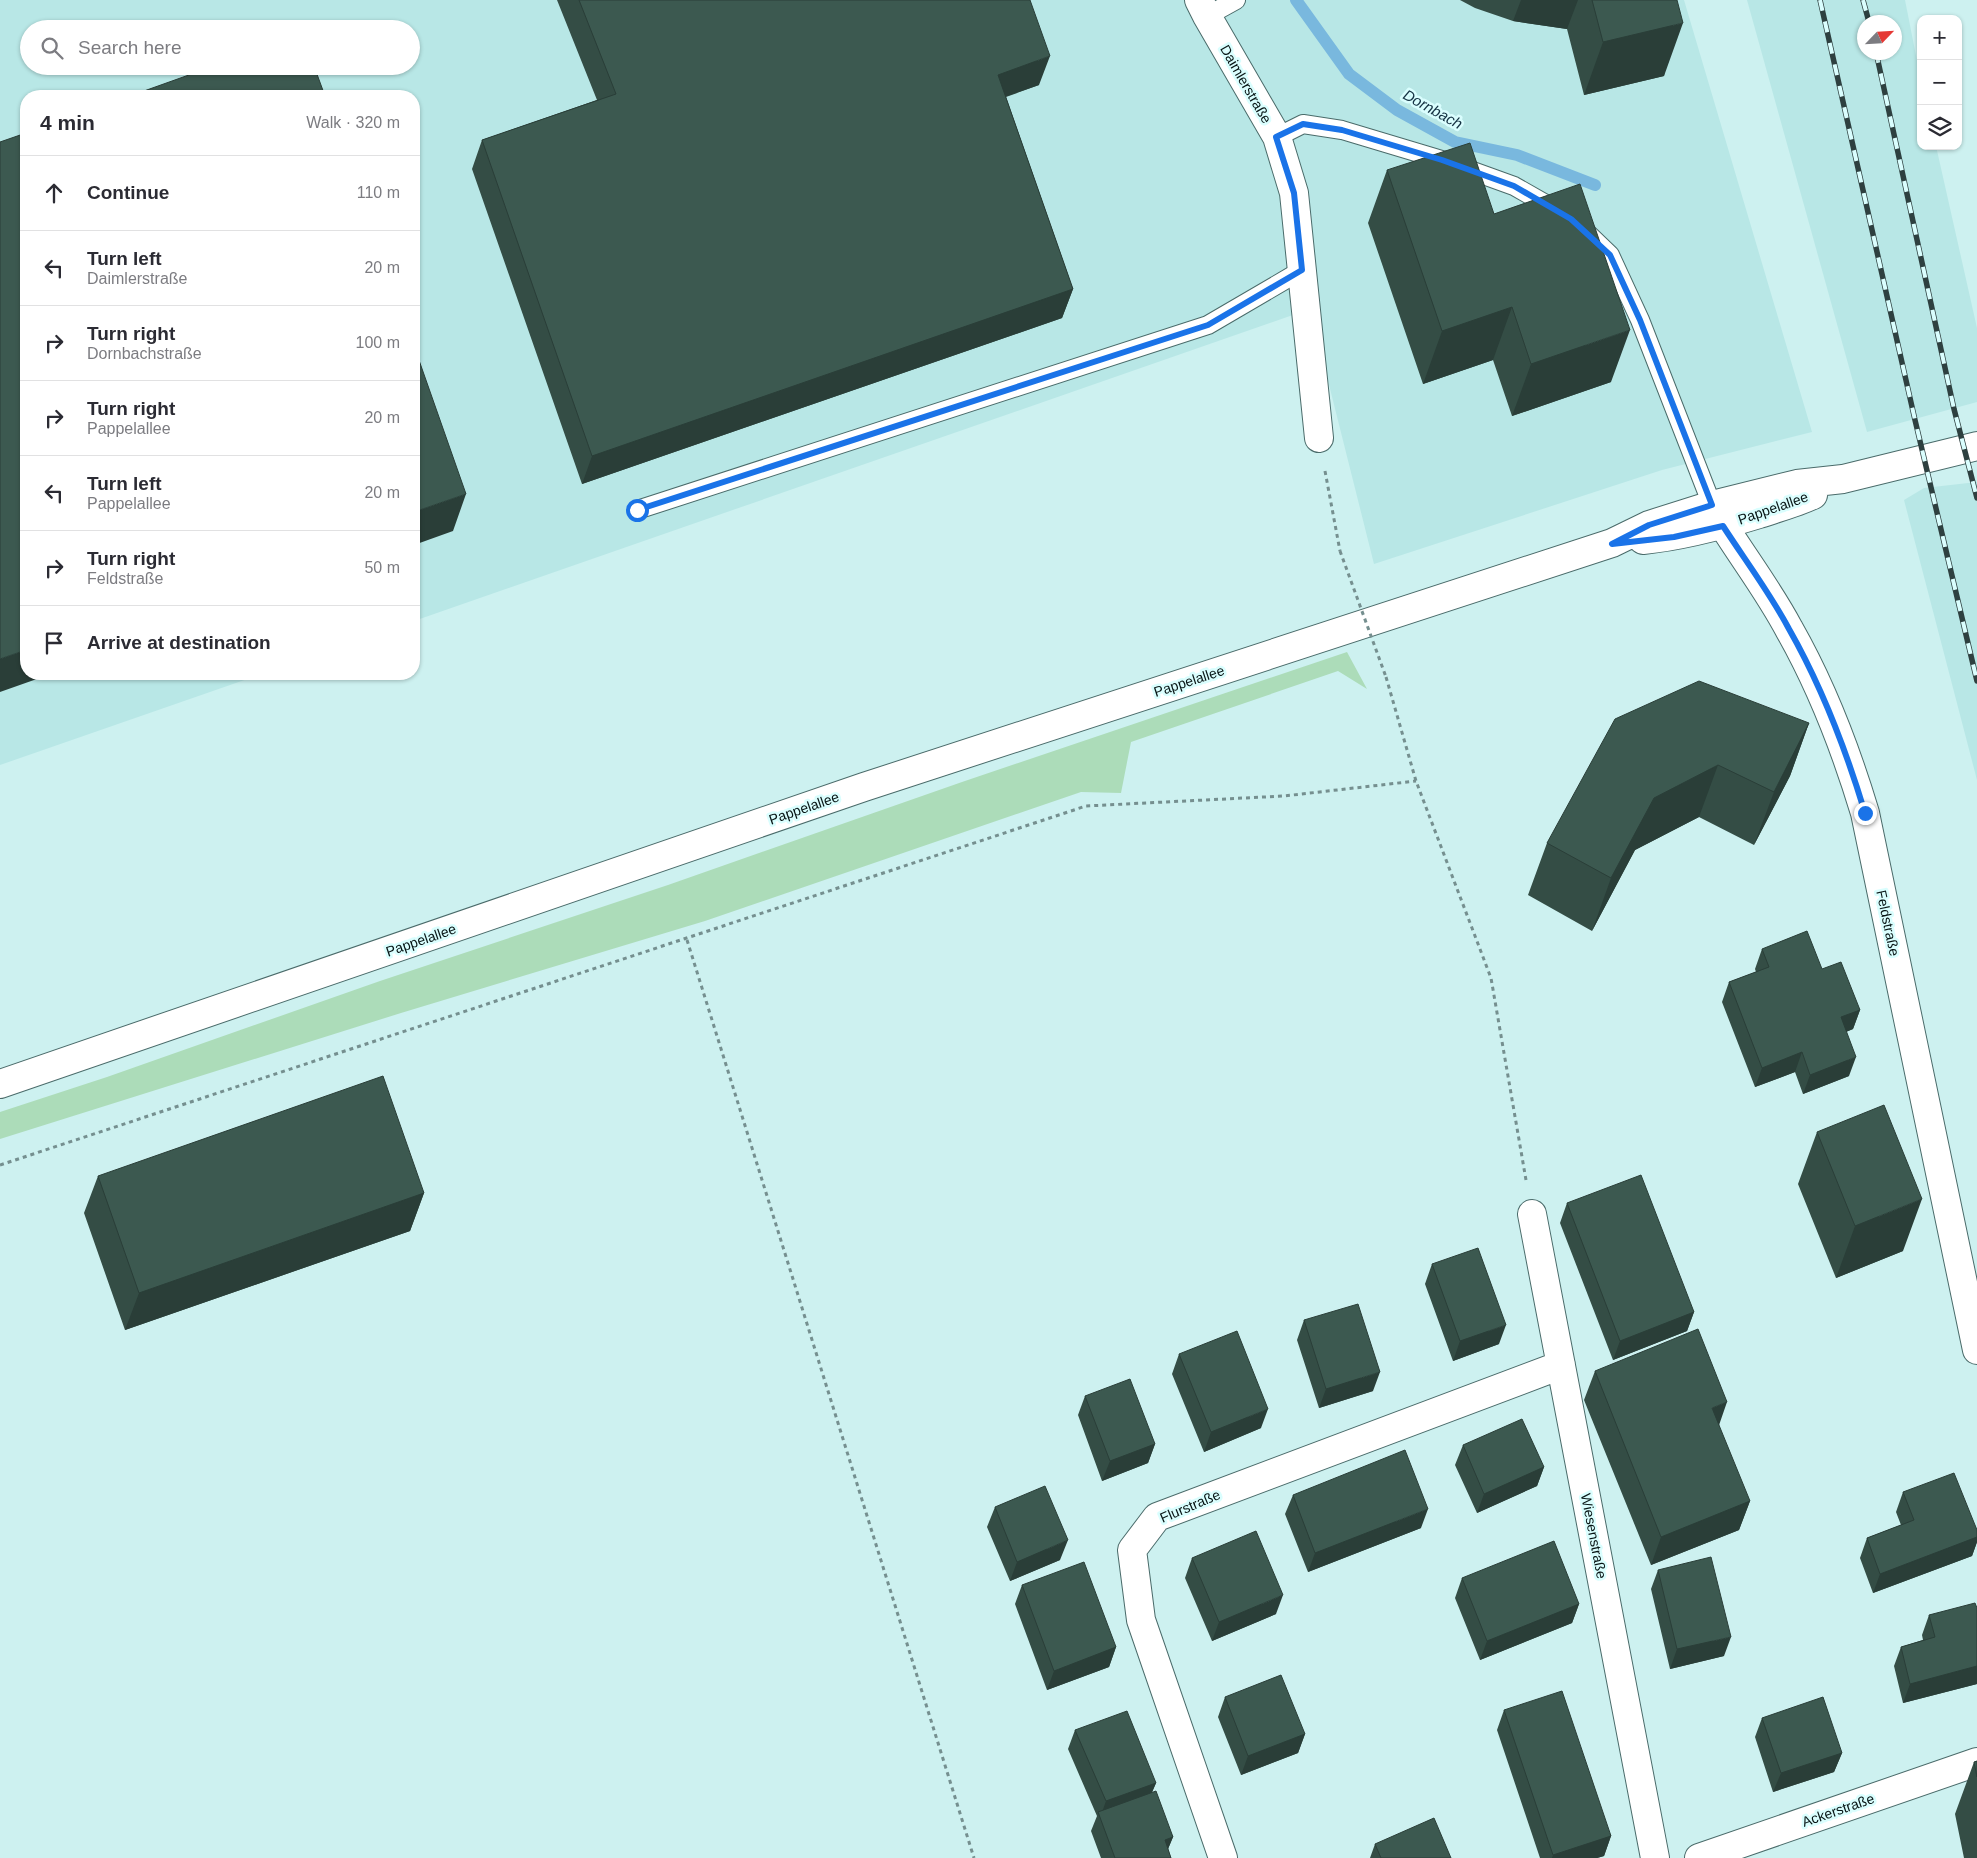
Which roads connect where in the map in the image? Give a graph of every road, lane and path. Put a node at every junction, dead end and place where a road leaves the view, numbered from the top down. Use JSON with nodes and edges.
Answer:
{"nodes":[{"id":1,"x":1236,"y":0,"type":"edge"},
{"id":2,"x":1203,"y":8,"type":"edge"},
{"id":3,"x":1276,"y":137,"type":"junction"},
{"id":4,"x":1302,"y":270,"type":"junction"},
{"id":5,"x":1320,"y":438,"type":"joint"},
{"id":6,"x":1977,"y":446,"type":"edge"},
{"id":7,"x":637,"y":510,"type":"dead end"},
{"id":8,"x":1718,"y":515,"type":"junction"},
{"id":9,"x":1416,"y":781,"type":"junction"},
{"id":10,"x":686,"y":940,"type":"junction"},
{"id":11,"x":0,"y":1084,"type":"edge"},
{"id":12,"x":0,"y":1165,"type":"edge"},
{"id":13,"x":1532,"y":1214,"type":"joint"},
{"id":14,"x":1977,"y":1350,"type":"edge"},
{"id":15,"x":1561,"y":1365,"type":"junction"},
{"id":16,"x":1977,"y":1762,"type":"edge"},
{"id":17,"x":974,"y":1858,"type":"edge"},
{"id":18,"x":1223,"y":1858,"type":"edge"},
{"id":19,"x":1655,"y":1858,"type":"edge"},
{"id":20,"x":1699,"y":1858,"type":"edge"}],
"edges":[{"from":1,"to":2,"type":"lane"},
{"from":2,"to":3,"type":"street","name":"Daimlerstraße"},
{"from":3,"to":4,"type":"street","name":"Daimlerstraße"},
{"from":3,"to":8,"type":"lane"},
{"from":4,"to":5,"type":"street","name":"Daimlerstraße"},
{"from":4,"to":7,"type":"lane"},
{"from":5,"to":9,"type":"path","bridge":true},
{"from":6,"to":8,"type":"street","name":"Pappelallee"},
{"from":8,"to":11,"type":"street","name":"Pappelallee"},
{"from":8,"to":14,"type":"street","name":"Feldstraße"},
{"from":9,"to":10,"type":"path"},
{"from":9,"to":13,"type":"path"},
{"from":10,"to":12,"type":"path"},
{"from":10,"to":17,"type":"path"},
{"from":13,"to":15,"type":"street","name":"Wiesenstraße"},
{"from":15,"to":18,"type":"street","name":"Flurstraße"},
{"from":15,"to":19,"type":"street","name":"Wiesenstraße"},
{"from":16,"to":20,"type":"street","name":"Ackerstraße"}]}
